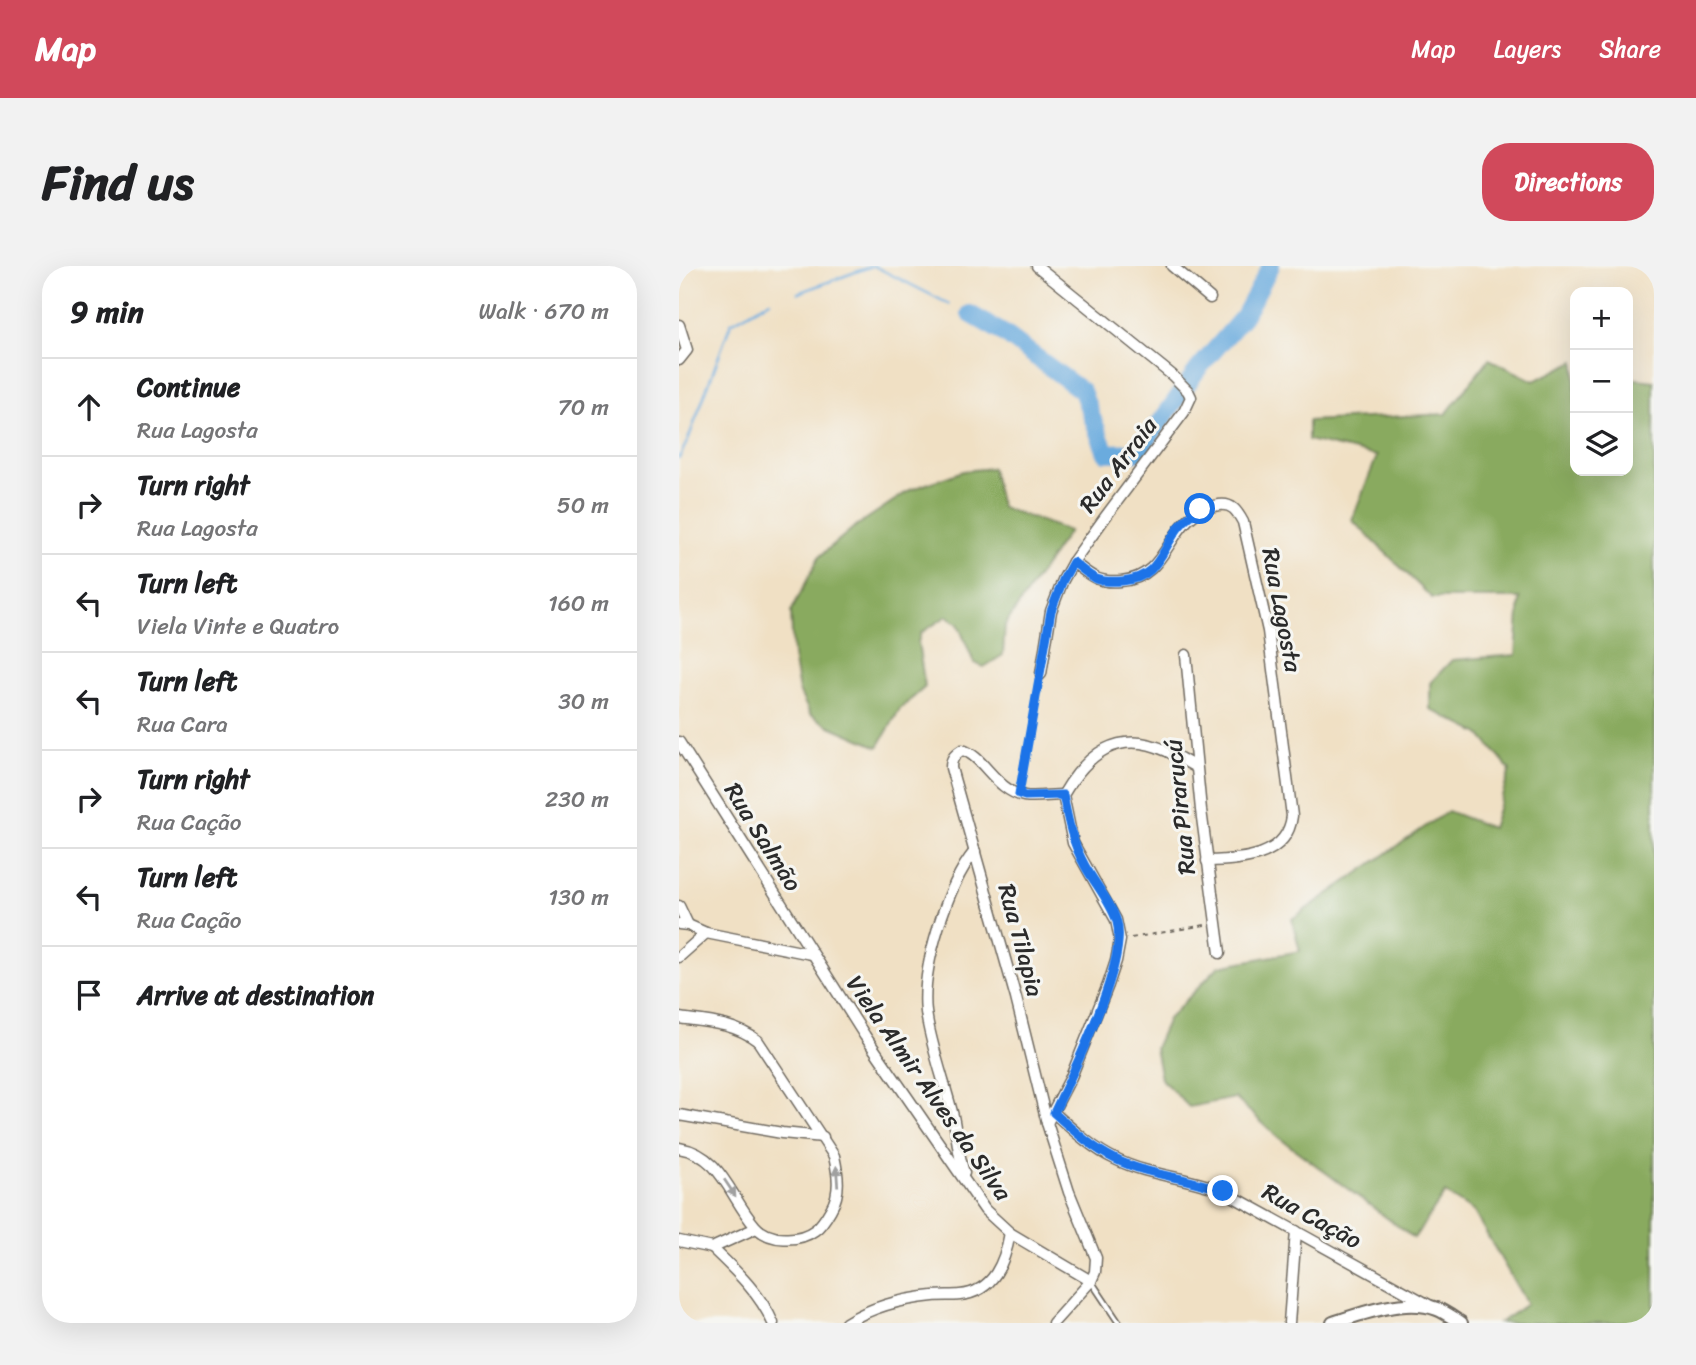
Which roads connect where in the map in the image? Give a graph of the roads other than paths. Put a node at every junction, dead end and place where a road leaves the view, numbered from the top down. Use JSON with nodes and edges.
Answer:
{"nodes":[{"id":1,"x":1037,"y":266,"type":"edge"},
{"id":2,"x":1173,"y":266,"type":"edge"},
{"id":3,"x":1210,"y":298,"type":"dead end"},
{"id":4,"x":679,"y":325,"type":"edge"},
{"id":5,"x":679,"y":360,"type":"edge"},
{"id":6,"x":1073,"y":562,"type":"junction"},
{"id":7,"x":1186,"y":655,"type":"dead end"},
{"id":8,"x":1041,"y":674,"type":"road end"},
{"id":9,"x":679,"y":742,"type":"edge"},
{"id":10,"x":1196,"y":767,"type":"junction"},
{"id":11,"x":1063,"y":795,"type":"junction"},
{"id":12,"x":975,"y":851,"type":"junction"},
{"id":13,"x":1207,"y":861,"type":"junction"},
{"id":14,"x":679,"y":906,"type":"edge"},
{"id":15,"x":683,"y":925,"type":"edge"},
{"id":16,"x":706,"y":933,"type":"junction"},
{"id":17,"x":1220,"y":953,"type":"dead end"},
{"id":18,"x":811,"y":954,"type":"junction"},
{"id":19,"x":679,"y":957,"type":"edge"},
{"id":20,"x":679,"y":1018,"type":"edge"},
{"id":21,"x":1054,"y":1113,"type":"junction"},
{"id":22,"x":679,"y":1115,"type":"edge"},
{"id":23,"x":1047,"y":1123,"type":"junction"},
{"id":24,"x":823,"y":1137,"type":"junction"},
{"id":25,"x":679,"y":1148,"type":"edge"},
{"id":26,"x":966,"y":1180,"type":"junction"},
{"id":27,"x":756,"y":1228,"type":"junction"},
{"id":28,"x":1296,"y":1231,"type":"junction"},
{"id":29,"x":1010,"y":1233,"type":"junction"},
{"id":30,"x":679,"y":1241,"type":"edge"},
{"id":31,"x":712,"y":1248,"type":"junction"},
{"id":32,"x":1091,"y":1281,"type":"junction"},
{"id":33,"x":1436,"y":1308,"type":"junction"},
{"id":34,"x":773,"y":1323,"type":"edge"},
{"id":35,"x":846,"y":1323,"type":"edge"},
{"id":36,"x":1053,"y":1323,"type":"edge"},
{"id":37,"x":1119,"y":1323,"type":"edge"},
{"id":38,"x":1289,"y":1323,"type":"edge"},
{"id":39,"x":1333,"y":1323,"type":"edge"},
{"id":40,"x":1461,"y":1323,"type":"edge"}],
"edges":[{"from":1,"to":6,"type":"street","name":"Rua Arraia"},
{"from":2,"to":3,"type":"street"},
{"from":4,"to":5,"type":"street"},
{"from":6,"to":8,"type":"street","name":"Rua Arraia"},
{"from":6,"to":13,"type":"street","name":"Rua Lagosta"},
{"from":7,"to":10,"type":"street","name":"Rua Pirarucú"},
{"from":9,"to":18,"type":"street","name":"Rua Salmão"},
{"from":10,"to":11,"type":"street"},
{"from":10,"to":13,"type":"street","name":"Rua Pirarucú"},
{"from":11,"to":12,"type":"street","name":"Rua Tilapia"},
{"from":11,"to":21,"type":"street"},
{"from":12,"to":23,"type":"street","name":"Rua Tilapia"},
{"from":12,"to":26,"type":"street"},
{"from":13,"to":17,"type":"street","name":"Rua Pirarucú"},
{"from":14,"to":15,"type":"street"},
{"from":15,"to":16,"type":"street"},
{"from":16,"to":18,"type":"street"},
{"from":16,"to":19,"type":"street"},
{"from":18,"to":26,"type":"street","name":"Viela Almir Alves da Silva"},
{"from":20,"to":24,"type":"street"},
{"from":21,"to":23,"type":"street"},
{"from":21,"to":28,"type":"street","name":"Rua Cação"},
{"from":22,"to":24,"type":"street"},
{"from":23,"to":32,"type":"street","name":"Rua Tilapia"},
{"from":27,"to":24,"type":"street","one_way":true},
{"from":25,"to":27,"type":"street","one_way":true},
{"from":26,"to":29,"type":"street","name":"Viela Almir Alves da Silva"},
{"from":27,"to":31,"type":"street"},
{"from":28,"to":33,"type":"street","name":"Rua Cação"},
{"from":28,"to":38,"type":"street"},
{"from":29,"to":32,"type":"street","name":"Viela Almir Alves da Silva"},
{"from":29,"to":35,"type":"street"},
{"from":30,"to":31,"type":"street"},
{"from":31,"to":34,"type":"street"},
{"from":32,"to":36,"type":"street"},
{"from":32,"to":37,"type":"lane"},
{"from":33,"to":39,"type":"street"},
{"from":33,"to":40,"type":"street"}]}
